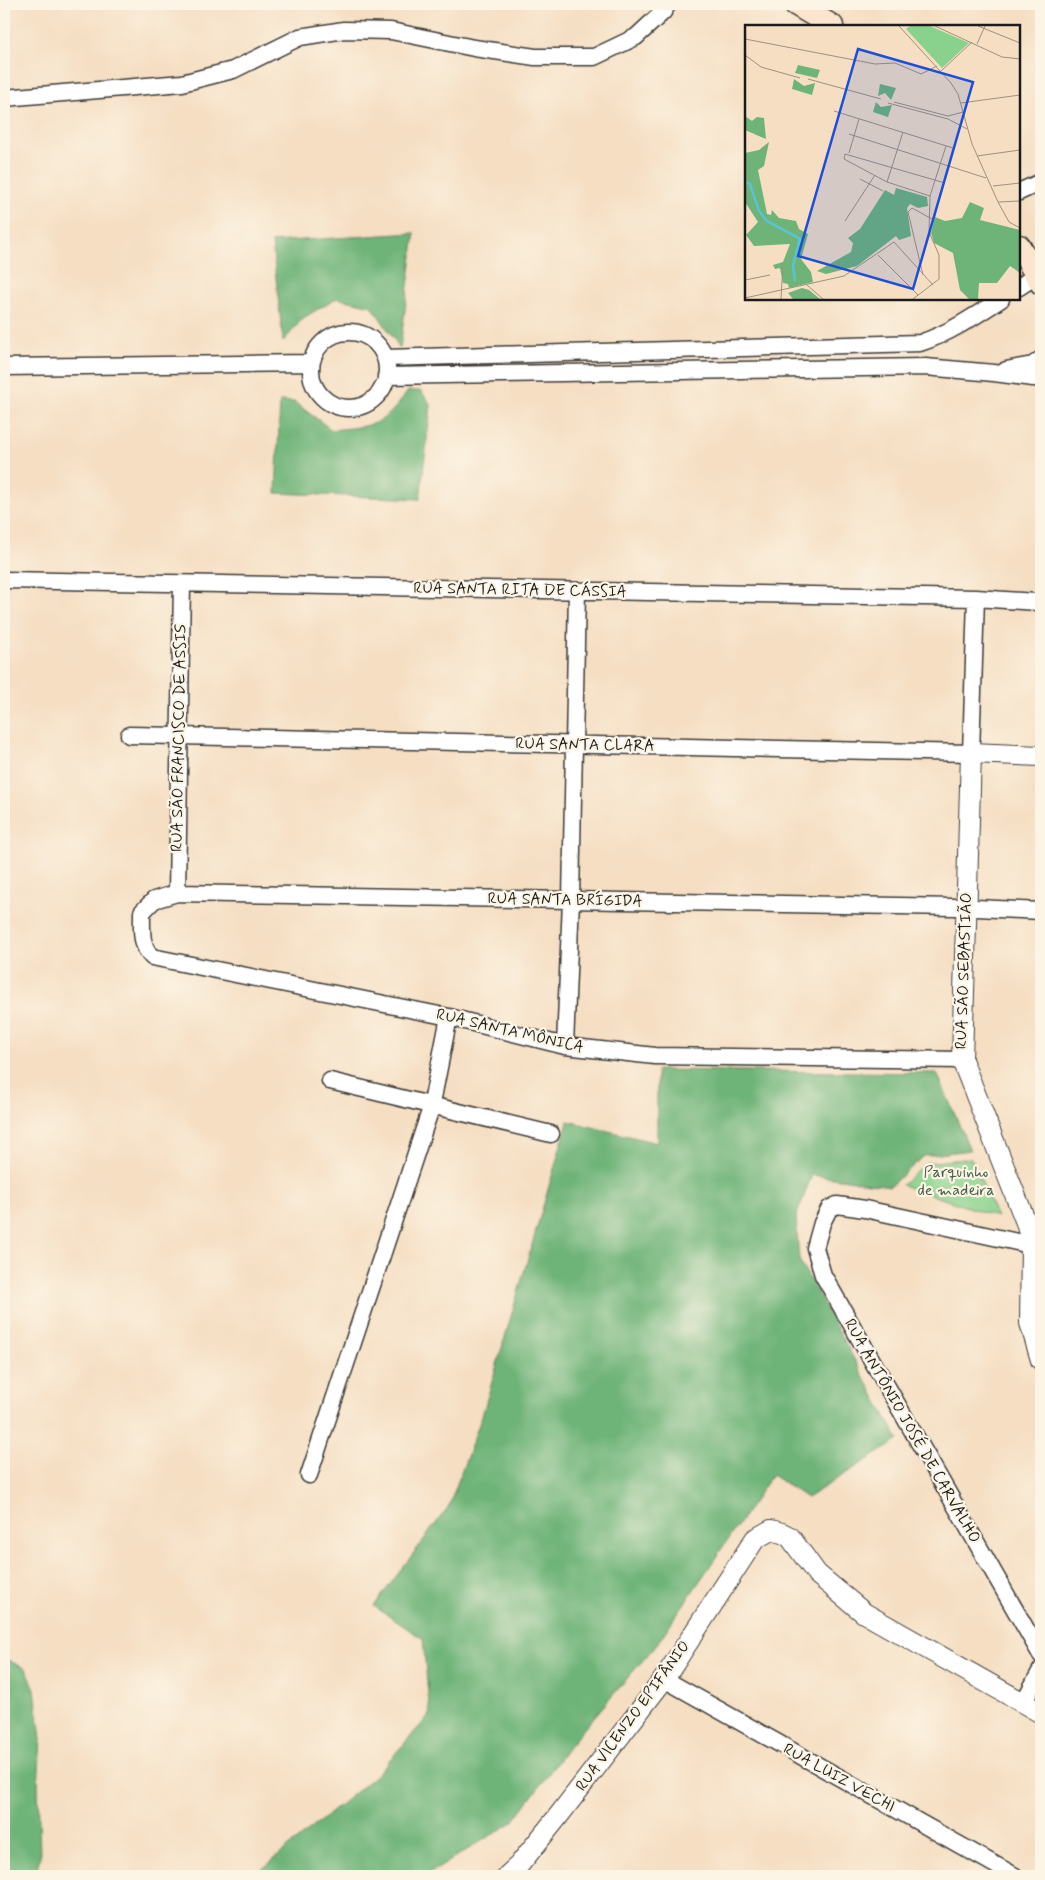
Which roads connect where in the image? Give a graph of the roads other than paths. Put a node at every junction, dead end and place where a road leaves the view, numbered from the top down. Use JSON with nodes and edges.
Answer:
{"nodes":[{"id":1,"x":668,"y":4,"type":"edge"},
{"id":2,"x":795,"y":4,"type":"edge"},
{"id":3,"x":830,"y":25,"type":"edge"},
{"id":4,"x":4,"y":98,"type":"edge"},
{"id":5,"x":1041,"y":182,"type":"edge"},
{"id":6,"x":1020,"y":192,"type":"edge"},
{"id":7,"x":1020,"y":249,"type":"edge"},
{"id":8,"x":1032,"y":282,"type":"edge"},
{"id":9,"x":1000,"y":300,"type":"edge"},
{"id":10,"x":385,"y":358,"type":"junction"},
{"id":11,"x":1041,"y":359,"type":"edge"},
{"id":12,"x":311,"y":363,"type":"junction"},
{"id":13,"x":4,"y":367,"type":"edge"},
{"id":14,"x":994,"y":373,"type":"junction"},
{"id":15,"x":386,"y":376,"type":"junction"},
{"id":16,"x":1041,"y":378,"type":"edge"},
{"id":17,"x":4,"y":580,"type":"edge"},
{"id":18,"x":182,"y":584,"type":"junction"},
{"id":19,"x":577,"y":591,"type":"junction"},
{"id":20,"x":976,"y":598,"type":"junction"},
{"id":21,"x":1037,"y":602,"type":"dead end"},
{"id":22,"x":128,"y":735,"type":"dead end"},
{"id":23,"x":179,"y":737,"type":"junction"},
{"id":24,"x":574,"y":745,"type":"junction"},
{"id":25,"x":971,"y":753,"type":"junction"},
{"id":26,"x":1041,"y":756,"type":"edge"},
{"id":27,"x":177,"y":893,"type":"junction"},
{"id":28,"x":571,"y":900,"type":"junction"},
{"id":29,"x":966,"y":908,"type":"junction"},
{"id":30,"x":1041,"y":911,"type":"edge"},
{"id":31,"x":152,"y":957,"type":"joint"},
{"id":32,"x":449,"y":1017,"type":"junction"},
{"id":33,"x":566,"y":1046,"type":"junction"},
{"id":34,"x":962,"y":1060,"type":"junction"},
{"id":35,"x":330,"y":1081,"type":"dead end"},
{"id":36,"x":431,"y":1106,"type":"junction"},
{"id":37,"x":551,"y":1134,"type":"dead end"},
{"id":38,"x":1031,"y":1245,"type":"junction"},
{"id":39,"x":1041,"y":1360,"type":"edge"},
{"id":40,"x":308,"y":1475,"type":"dead end"},
{"id":41,"x":1041,"y":1655,"type":"edge"},
{"id":42,"x":1041,"y":1670,"type":"edge"},
{"id":43,"x":664,"y":1679,"type":"junction"},
{"id":44,"x":1023,"y":1703,"type":"junction"},
{"id":45,"x":1041,"y":1713,"type":"edge"},
{"id":46,"x":507,"y":1876,"type":"edge"},
{"id":47,"x":1015,"y":1876,"type":"edge"}],
"edges":[{"from":1,"to":4,"type":"street"},
{"from":2,"to":3,"type":"main road"},
{"from":5,"to":6,"type":"street"},
{"from":7,"to":8,"type":"main road"},
{"from":9,"to":10,"type":"street"},
{"from":10,"to":12,"type":"street"},
{"from":10,"to":15,"type":"street"},
{"from":11,"to":14,"type":"street"},
{"from":12,"to":13,"type":"street"},
{"from":12,"to":15,"type":"street"},
{"from":14,"to":15,"type":"street"},
{"from":14,"to":16,"type":"street"},
{"from":17,"to":18,"type":"street","name":"RUA SANTA RITA DE CÁSSIA"},
{"from":18,"to":19,"type":"street","name":"RUA SANTA RITA DE CÁSSIA"},
{"from":18,"to":23,"type":"street","name":"RUA SÃO FRANCISCO DE ASSIS"},
{"from":19,"to":20,"type":"street","name":"RUA SANTA RITA DE CÁSSIA"},
{"from":19,"to":24,"type":"street"},
{"from":20,"to":21,"type":"street","name":"RUA SANTA RITA DE CÁSSIA"},
{"from":20,"to":25,"type":"street","name":"RUA SÃO SEBASTIÃO"},
{"from":22,"to":23,"type":"street","name":"RUA SANTA CLARA"},
{"from":23,"to":24,"type":"street","name":"RUA SANTA CLARA"},
{"from":23,"to":27,"type":"street","name":"RUA SÃO FRANCISCO DE ASSIS"},
{"from":24,"to":25,"type":"street","name":"RUA SANTA CLARA"},
{"from":24,"to":28,"type":"street"},
{"from":25,"to":26,"type":"street","name":"RUA SANTA CLARA"},
{"from":25,"to":29,"type":"street","name":"RUA SÃO SEBASTIÃO"},
{"from":27,"to":28,"type":"street","name":"RUA SANTA BRÍGIDA"},
{"from":27,"to":31,"type":"street","name":"RUA SANTA BRÍGIDA"},
{"from":28,"to":29,"type":"street","name":"RUA SANTA BRÍGIDA"},
{"from":28,"to":33,"type":"street"},
{"from":29,"to":30,"type":"street","name":"RUA SANTA BRÍGIDA"},
{"from":29,"to":34,"type":"street","name":"RUA SÃO SEBASTIÃO"},
{"from":31,"to":32,"type":"street","name":"RUA SANTA MÔNICA"},
{"from":32,"to":33,"type":"street","name":"RUA SANTA MÔNICA"},
{"from":32,"to":36,"type":"street"},
{"from":33,"to":34,"type":"street","name":"RUA SANTA MÔNICA"},
{"from":34,"to":38,"type":"street","name":"RUA SÃO SEBASTIÃO"},
{"from":35,"to":36,"type":"street"},
{"from":36,"to":37,"type":"street"},
{"from":36,"to":40,"type":"street"},
{"from":38,"to":39,"type":"street","name":"RUA SÃO SEBASTIÃO"},
{"from":38,"to":41,"type":"street","name":"RUA ANTÔNIO JOSÉ DE CARVALHO"},
{"from":42,"to":44,"type":"street"},
{"from":43,"to":44,"type":"street","name":"RUA VICENZO EPIFÂNIO"},
{"from":43,"to":46,"type":"street","name":"RUA VICENZO EPIFÂNIO"},
{"from":43,"to":47,"type":"street","name":"RUA LUIZ VECHI"},
{"from":44,"to":45,"type":"street"}]}
